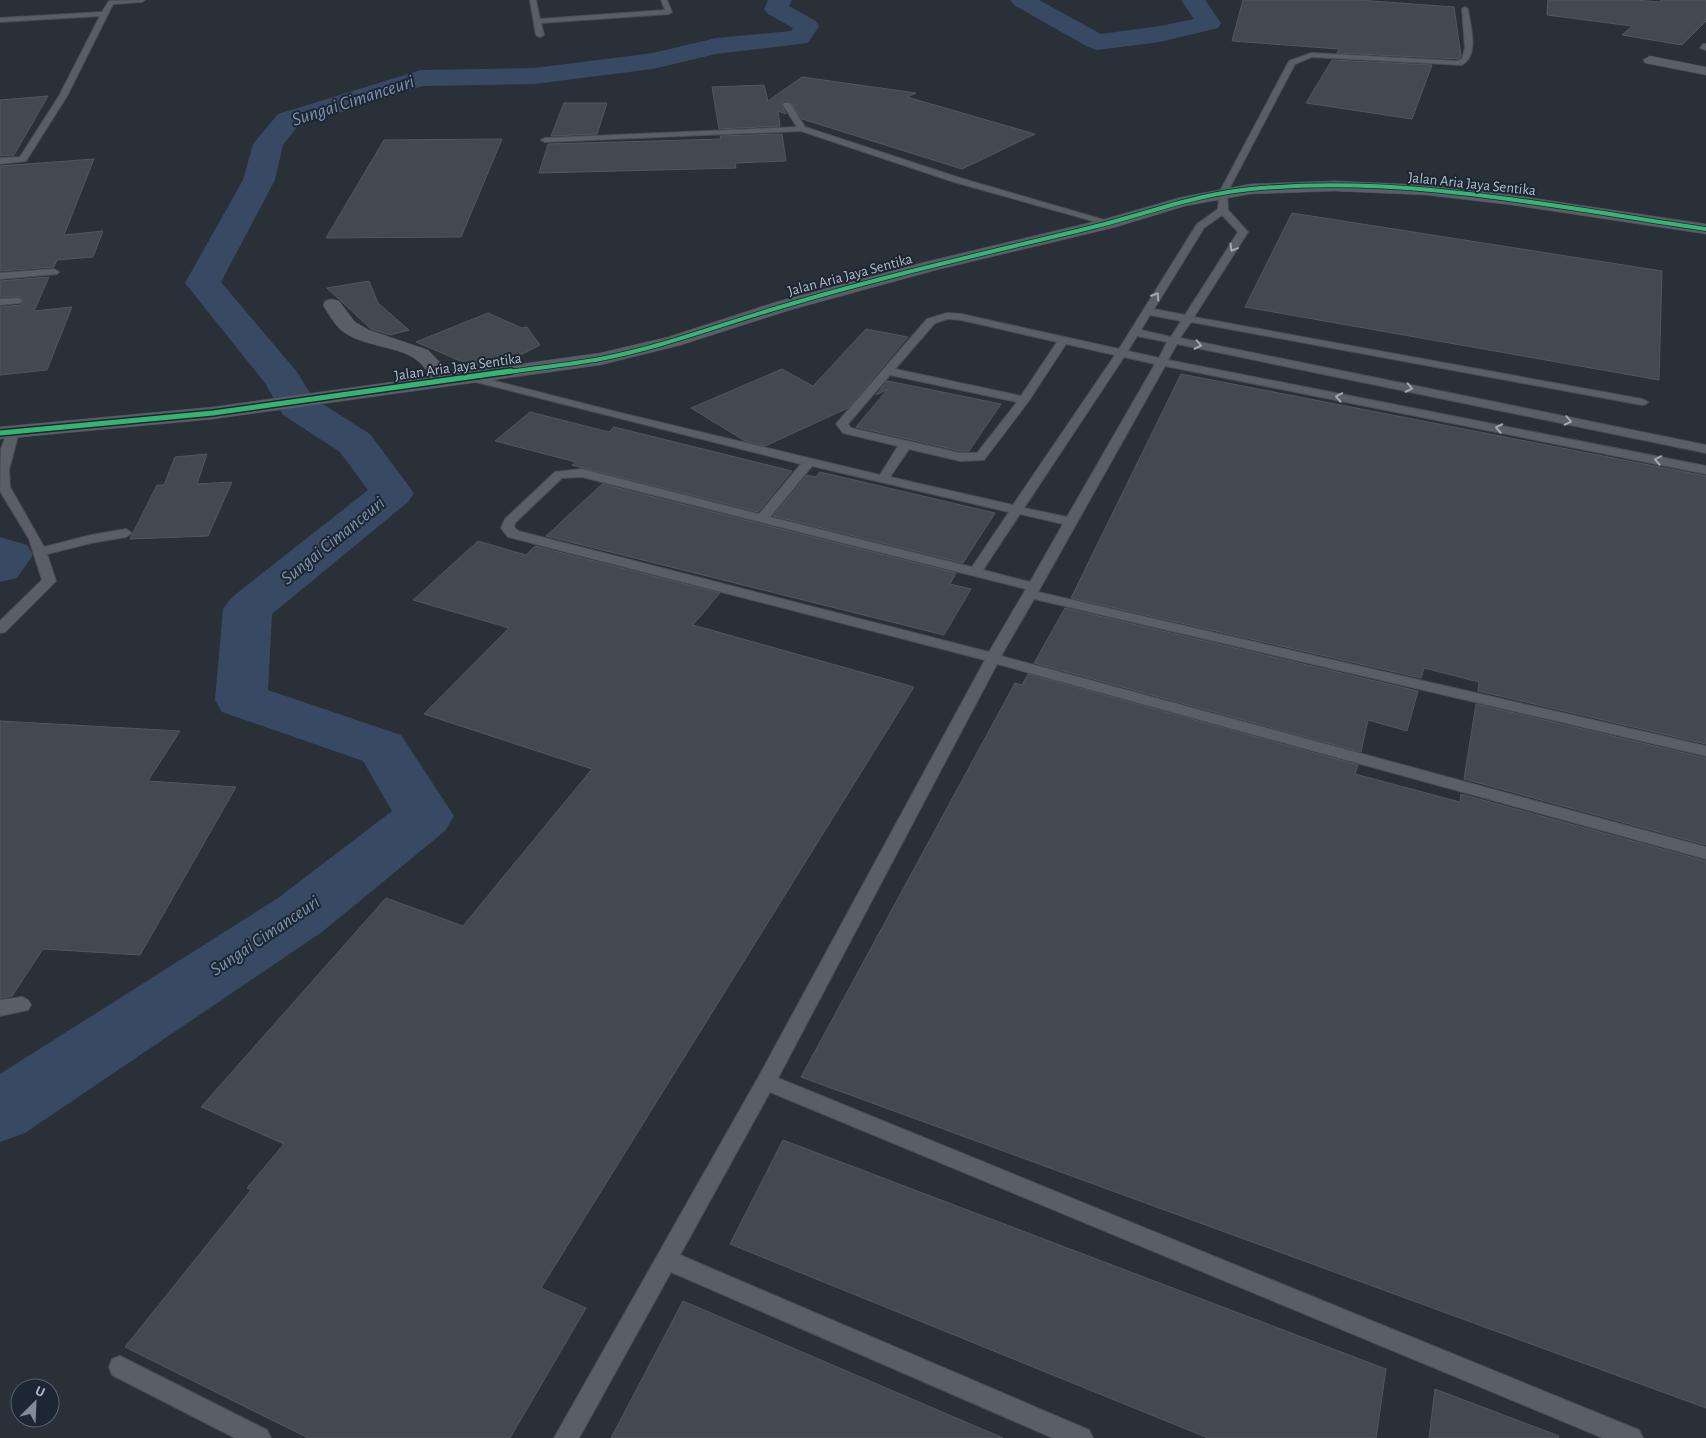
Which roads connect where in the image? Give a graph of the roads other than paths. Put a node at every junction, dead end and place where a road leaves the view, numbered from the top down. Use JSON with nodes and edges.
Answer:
{"nodes":[{"id":1,"x":142,"y":0,"type":"edge"},
{"id":2,"x":533,"y":0,"type":"edge"},
{"id":3,"x":664,"y":0,"type":"edge"},
{"id":4,"x":1465,"y":10,"type":"dead end"},
{"id":5,"x":105,"y":14,"type":"junction"},
{"id":6,"x":0,"y":20,"type":"edge"},
{"id":7,"x":537,"y":21,"type":"junction"},
{"id":8,"x":540,"y":35,"type":"dead end"},
{"id":9,"x":1650,"y":60,"type":"dead end"},
{"id":10,"x":1706,"y":71,"type":"edge"},
{"id":11,"x":787,"y":105,"type":"dead end"},
{"id":12,"x":802,"y":129,"type":"junction"},
{"id":13,"x":545,"y":140,"type":"dead end"},
{"id":14,"x":0,"y":161,"type":"edge"},
{"id":15,"x":1223,"y":202,"type":"junction"},
{"id":16,"x":1110,"y":223,"type":"junction"},
{"id":17,"x":1706,"y":229,"type":"edge"},
{"id":18,"x":54,"y":272,"type":"dead end"},
{"id":19,"x":0,"y":276,"type":"edge"},
{"id":20,"x":17,"y":301,"type":"dead end"},
{"id":21,"x":0,"y":302,"type":"edge"},
{"id":22,"x":332,"y":305,"type":"dead end"},
{"id":23,"x":1146,"y":311,"type":"junction"},
{"id":24,"x":1190,"y":319,"type":"junction"},
{"id":25,"x":1133,"y":332,"type":"junction"},
{"id":26,"x":1064,"y":339,"type":"junction"},
{"id":27,"x":1174,"y":340,"type":"junction"},
{"id":28,"x":1122,"y":352,"type":"junction"},
{"id":29,"x":1163,"y":362,"type":"junction"},
{"id":30,"x":888,"y":371,"type":"junction"},
{"id":31,"x":468,"y":377,"type":"junction"},
{"id":32,"x":447,"y":380,"type":"junction"},
{"id":33,"x":1024,"y":400,"type":"junction"},
{"id":34,"x":1642,"y":402,"type":"dead end"},
{"id":35,"x":7,"y":432,"type":"edge"},
{"id":36,"x":905,"y":445,"type":"junction"},
{"id":37,"x":1706,"y":449,"type":"edge"},
{"id":38,"x":808,"y":463,"type":"junction"},
{"id":39,"x":1706,"y":470,"type":"edge"},
{"id":40,"x":882,"y":479,"type":"junction"},
{"id":41,"x":1016,"y":509,"type":"junction"},
{"id":42,"x":761,"y":519,"type":"junction"},
{"id":43,"x":1071,"y":522,"type":"junction"},
{"id":44,"x":126,"y":533,"type":"dead end"},
{"id":45,"x":40,"y":552,"type":"junction"},
{"id":46,"x":975,"y":572,"type":"junction"},
{"id":47,"x":1032,"y":590,"type":"junction"},
{"id":48,"x":0,"y":629,"type":"edge"},
{"id":49,"x":993,"y":658,"type":"junction"},
{"id":50,"x":1706,"y":751,"type":"edge"},
{"id":51,"x":1706,"y":853,"type":"edge"},
{"id":52,"x":22,"y":1005,"type":"dead end"},
{"id":53,"x":0,"y":1008,"type":"edge"},
{"id":54,"x":766,"y":1082,"type":"junction"},
{"id":55,"x":666,"y":1259,"type":"junction"},
{"id":56,"x":120,"y":1366,"type":"dead end"},
{"id":57,"x":259,"y":1438,"type":"edge"},
{"id":58,"x":566,"y":1438,"type":"edge"},
{"id":59,"x":1081,"y":1438,"type":"edge"},
{"id":60,"x":1631,"y":1438,"type":"edge"}],
"edges":[{"from":1,"to":5,"type":"lane"},
{"from":2,"to":7,"type":"lane"},
{"from":3,"to":7,"type":"lane"},
{"from":4,"to":15,"type":"lane"},
{"from":5,"to":6,"type":"lane"},
{"from":5,"to":14,"type":"lane"},
{"from":7,"to":8,"type":"lane"},
{"from":9,"to":10,"type":"street"},
{"from":11,"to":12,"type":"lane"},
{"from":12,"to":13,"type":"lane"},
{"from":12,"to":16,"type":"lane"},
{"from":15,"to":16,"type":"street","name":"Jalan Aria Jaya Sentika"},
{"from":15,"to":17,"type":"street","name":"Jalan Aria Jaya Sentika"},
{"from":23,"to":15,"type":"lane","one_way":true},
{"from":15,"to":24,"type":"lane","one_way":true},
{"from":16,"to":31,"type":"street","name":"Jalan Aria Jaya Sentika"},
{"from":18,"to":19,"type":"lane"},
{"from":20,"to":21,"type":"lane"},
{"from":22,"to":32,"type":"street"},
{"from":23,"to":24,"type":"lane"},
{"from":23,"to":25,"type":"lane"},
{"from":24,"to":27,"type":"lane"},
{"from":24,"to":34,"type":"lane"},
{"from":25,"to":27,"type":"lane"},
{"from":25,"to":28,"type":"lane"},
{"from":26,"to":28,"type":"lane"},
{"from":26,"to":30,"type":"lane"},
{"from":26,"to":33,"type":"lane"},
{"from":27,"to":29,"type":"lane"},
{"from":27,"to":37,"type":"lane","one_way":true},
{"from":28,"to":29,"type":"lane"},
{"from":28,"to":41,"type":"lane"},
{"from":39,"to":29,"type":"lane","one_way":true},
{"from":29,"to":43,"type":"lane"},
{"from":30,"to":33,"type":"lane"},
{"from":30,"to":36,"type":"lane"},
{"from":31,"to":32,"type":"street","name":"Jalan Aria Jaya Sentika"},
{"from":31,"to":38,"type":"lane"},
{"from":32,"to":35,"type":"street","name":"Jalan Aria Jaya Sentika"},
{"from":33,"to":36,"type":"lane"},
{"from":35,"to":45,"type":"lane"},
{"from":36,"to":40,"type":"lane"},
{"from":38,"to":40,"type":"lane"},
{"from":38,"to":42,"type":"lane"},
{"from":40,"to":41,"type":"lane"},
{"from":41,"to":43,"type":"lane"},
{"from":41,"to":46,"type":"lane"},
{"from":42,"to":46,"type":"lane"},
{"from":42,"to":49,"type":"lane"},
{"from":43,"to":47,"type":"lane"},
{"from":44,"to":45,"type":"lane"},
{"from":45,"to":48,"type":"lane"},
{"from":46,"to":47,"type":"lane"},
{"from":47,"to":49,"type":"lane"},
{"from":47,"to":50,"type":"lane"},
{"from":49,"to":51,"type":"lane"},
{"from":49,"to":54,"type":"lane"},
{"from":52,"to":53,"type":"lane"},
{"from":54,"to":55,"type":"lane"},
{"from":54,"to":60,"type":"lane"},
{"from":55,"to":58,"type":"lane"},
{"from":55,"to":59,"type":"lane"},
{"from":56,"to":57,"type":"lane"}]}
